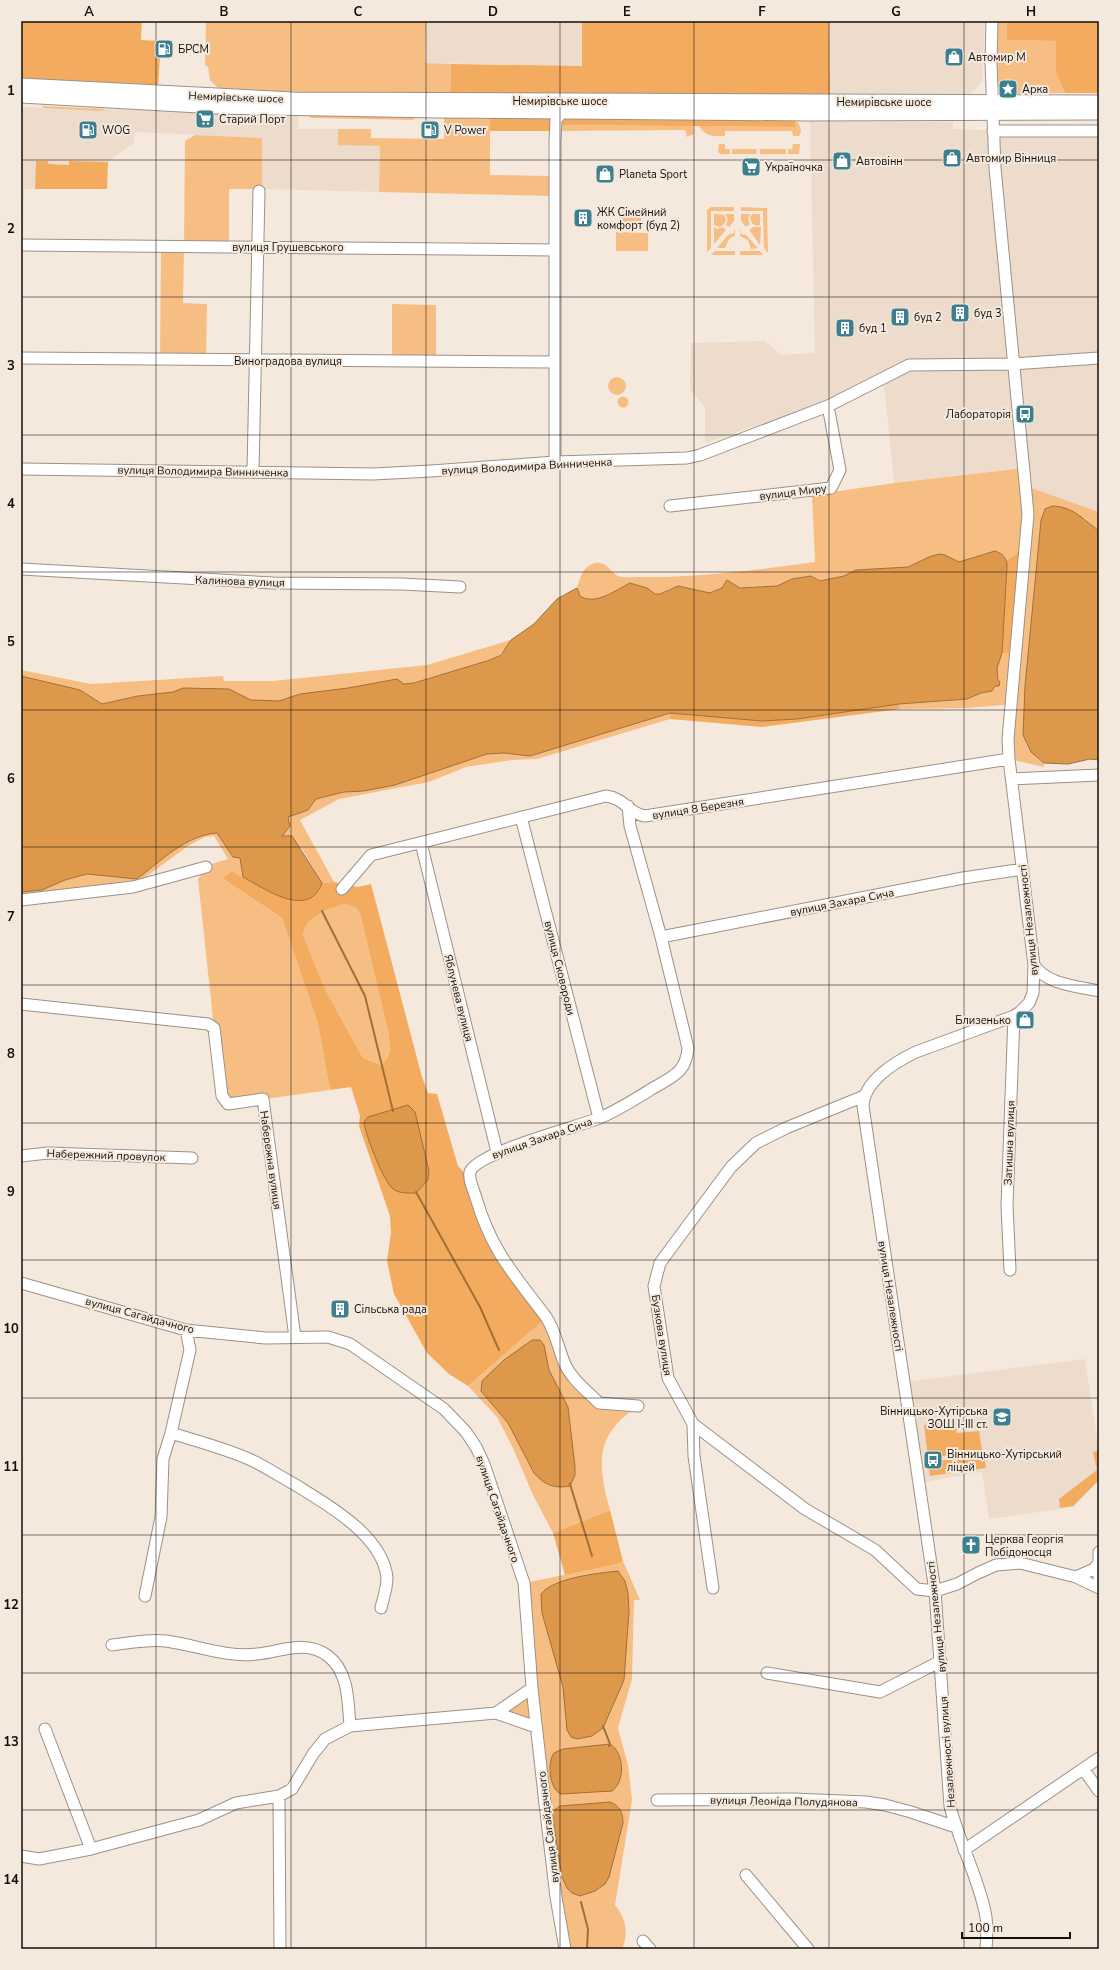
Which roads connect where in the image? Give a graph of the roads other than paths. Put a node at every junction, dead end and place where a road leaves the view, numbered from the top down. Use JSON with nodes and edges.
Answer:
{"nodes":[{"id":1,"x":992,"y":21,"type":"edge"},
{"id":2,"x":21,"y":85,"type":"edge"},
{"id":3,"x":21,"y":96,"type":"edge"},
{"id":4,"x":1099,"y":102,"type":"edge"},
{"id":5,"x":992,"y":108,"type":"junction"},
{"id":6,"x":1099,"y":113,"type":"edge"},
{"id":7,"x":556,"y":114,"type":"junction"},
{"id":8,"x":993,"y":131,"type":"junction"},
{"id":9,"x":1099,"y":131,"type":"edge"},
{"id":10,"x":259,"y":191,"type":"dead end"},
{"id":11,"x":21,"y":245,"type":"edge"},
{"id":12,"x":257,"y":247,"type":"junction"},
{"id":13,"x":555,"y":250,"type":"junction"},
{"id":14,"x":21,"y":358,"type":"edge"},
{"id":15,"x":1099,"y":358,"type":"edge"},
{"id":16,"x":255,"y":361,"type":"junction"},
{"id":17,"x":554,"y":362,"type":"junction"},
{"id":18,"x":1014,"y":364,"type":"junction"},
{"id":19,"x":828,"y":406,"type":"junction"},
{"id":20,"x":555,"y":462,"type":"junction"},
{"id":21,"x":21,"y":468,"type":"edge"},
{"id":22,"x":253,"y":471,"type":"junction"},
{"id":23,"x":670,"y":506,"type":"dead end"},
{"id":24,"x":21,"y":569,"type":"edge"},
{"id":25,"x":460,"y":587,"type":"dead end"},
{"id":26,"x":1009,"y":759,"type":"junction"},
{"id":27,"x":1099,"y":775,"type":"edge"},
{"id":28,"x":1012,"y":779,"type":"junction"},
{"id":29,"x":628,"y":806,"type":"junction"},
{"id":30,"x":521,"y":818,"type":"junction"},
{"id":31,"x":421,"y":843,"type":"junction"},
{"id":32,"x":206,"y":867,"type":"dead end"},
{"id":33,"x":1023,"y":869,"type":"junction"},
{"id":34,"x":342,"y":890,"type":"dead end"},
{"id":35,"x":21,"y":900,"type":"edge"},
{"id":36,"x":661,"y":937,"type":"junction"},
{"id":37,"x":1034,"y":965,"type":"junction"},
{"id":38,"x":1099,"y":991,"type":"edge"},
{"id":39,"x":21,"y":1004,"type":"edge"},
{"id":40,"x":1014,"y":1016,"type":"junction"},
{"id":41,"x":864,"y":1096,"type":"junction"},
{"id":42,"x":599,"y":1118,"type":"junction"},
{"id":43,"x":497,"y":1152,"type":"junction"},
{"id":44,"x":21,"y":1156,"type":"edge"},
{"id":45,"x":192,"y":1158,"type":"dead end"},
{"id":46,"x":1010,"y":1270,"type":"dead end"},
{"id":47,"x":21,"y":1283,"type":"edge"},
{"id":48,"x":186,"y":1330,"type":"junction"},
{"id":49,"x":295,"y":1337,"type":"junction"},
{"id":50,"x":638,"y":1406,"type":"dead end"},
{"id":51,"x":693,"y":1424,"type":"junction"},
{"id":52,"x":171,"y":1433,"type":"junction"},
{"id":53,"x":1099,"y":1552,"type":"edge"},
{"id":54,"x":1098,"y":1564,"type":"edge"},
{"id":55,"x":938,"y":1573,"type":"dead end"},
{"id":56,"x":1076,"y":1577,"type":"junction"},
{"id":57,"x":1099,"y":1577,"type":"edge"},
{"id":58,"x":713,"y":1588,"type":"dead end"},
{"id":59,"x":1099,"y":1588,"type":"edge"},
{"id":60,"x":935,"y":1591,"type":"junction"},
{"id":61,"x":145,"y":1596,"type":"dead end"},
{"id":62,"x":380,"y":1608,"type":"dead end"},
{"id":63,"x":112,"y":1645,"type":"dead end"},
{"id":64,"x":941,"y":1661,"type":"junction"},
{"id":65,"x":767,"y":1673,"type":"dead end"},
{"id":66,"x":532,"y":1688,"type":"junction"},
{"id":67,"x":496,"y":1713,"type":"junction"},
{"id":68,"x":350,"y":1726,"type":"junction"},
{"id":69,"x":536,"y":1727,"type":"junction"},
{"id":70,"x":44,"y":1729,"type":"dead end"},
{"id":71,"x":1099,"y":1758,"type":"edge"},
{"id":72,"x":1084,"y":1770,"type":"junction"},
{"id":73,"x":1099,"y":1791,"type":"edge"},
{"id":74,"x":279,"y":1796,"type":"junction"},
{"id":75,"x":657,"y":1800,"type":"dead end"},
{"id":76,"x":956,"y":1827,"type":"junction"},
{"id":77,"x":90,"y":1848,"type":"junction"},
{"id":78,"x":964,"y":1850,"type":"junction"},
{"id":79,"x":21,"y":1856,"type":"edge"},
{"id":80,"x":746,"y":1875,"type":"dead end"},
{"id":81,"x":280,"y":1949,"type":"edge"},
{"id":82,"x":565,"y":1949,"type":"edge"},
{"id":83,"x":808,"y":1949,"type":"edge"},
{"id":84,"x":986,"y":1949,"type":"edge"}],
"edges":[{"from":1,"to":5,"type":"street","name":"вулиця Незалежності"},
{"from":2,"to":5,"type":"main road","name":"Немирівське шосе"},
{"from":3,"to":7,"type":"main road","name":"Немирівське шосе"},
{"from":4,"to":5,"type":"main road","name":"Немирівське шосе"},
{"from":5,"to":6,"type":"main road","name":"Немирівське шосе"},
{"from":5,"to":7,"type":"main road","name":"Немирівське шосе"},
{"from":5,"to":8,"type":"street","name":"вулиця Незалежності"},
{"from":7,"to":13,"type":"street"},
{"from":8,"to":9,"type":"street"},
{"from":8,"to":18,"type":"street","name":"вулиця Незалежності"},
{"from":10,"to":12,"type":"street"},
{"from":11,"to":12,"type":"street","name":"вулиця Грушевського"},
{"from":12,"to":13,"type":"street","name":"вулиця Грушевського"},
{"from":12,"to":16,"type":"street"},
{"from":13,"to":17,"type":"street"},
{"from":14,"to":16,"type":"street","name":"Виноградова вулиця"},
{"from":15,"to":18,"type":"street","name":"вулиця Володимира Винниченка"},
{"from":16,"to":17,"type":"street","name":"Виноградова вулиця"},
{"from":16,"to":22,"type":"street"},
{"from":17,"to":20,"type":"street"},
{"from":18,"to":19,"type":"street","name":"вулиця Володимира Винниченка"},
{"from":18,"to":26,"type":"street","name":"вулиця Незалежності"},
{"from":19,"to":20,"type":"street","name":"вулиця Володимира Винниченка"},
{"from":19,"to":23,"type":"street","name":"вулиця Миру"},
{"from":20,"to":22,"type":"street","name":"вулиця Володимира Винниченка"},
{"from":21,"to":22,"type":"street","name":"вулиця Володимира Винниченка"},
{"from":24,"to":25,"type":"street","name":"Калинова вулиця"},
{"from":26,"to":28,"type":"street","name":"вулиця Незалежності"},
{"from":26,"to":29,"type":"street","name":"вулиця 8 Березня"},
{"from":27,"to":28,"type":"street"},
{"from":28,"to":33,"type":"street","name":"вулиця Незалежності"},
{"from":29,"to":30,"type":"street","name":"вулиця 8 Березня"},
{"from":29,"to":36,"type":"street","name":"вулиця Захара Сича"},
{"from":30,"to":31,"type":"street","name":"вулиця 8 Березня"},
{"from":30,"to":42,"type":"street","name":"вулиця Сковороди"},
{"from":31,"to":34,"type":"street","name":"вулиця 8 Березня"},
{"from":31,"to":43,"type":"street","name":"Яблунева вулиця"},
{"from":32,"to":35,"type":"street"},
{"from":33,"to":36,"type":"street","name":"вулиця Захара Сича"},
{"from":33,"to":37,"type":"street","name":"вулиця Незалежності"},
{"from":36,"to":42,"type":"street","name":"вулиця Захара Сича"},
{"from":37,"to":38,"type":"street"},
{"from":37,"to":40,"type":"street","name":"вулиця Незалежності"},
{"from":39,"to":49,"type":"street","name":"Набережна вулиця"},
{"from":40,"to":41,"type":"street","name":"вулиця Незалежності"},
{"from":40,"to":46,"type":"street","name":"Затишна вулиця"},
{"from":41,"to":51,"type":"street","name":"Бузкова вулиця"},
{"from":41,"to":60,"type":"street","name":"вулиця Незалежності"},
{"from":42,"to":43,"type":"street","name":"вулиця Захара Сича"},
{"from":43,"to":50,"type":"street","name":"вулиця Захара Сича"},
{"from":44,"to":45,"type":"street","name":"Набережний провулок"},
{"from":47,"to":48,"type":"street","name":"вулиця Сагайдачного"},
{"from":48,"to":49,"type":"street","name":"вулиця Сагайдачного"},
{"from":48,"to":52,"type":"street"},
{"from":49,"to":66,"type":"street","name":"вулиця Сагайдачного"},
{"from":51,"to":58,"type":"street"},
{"from":51,"to":60,"type":"street","name":"Бузкова вулиця"},
{"from":52,"to":61,"type":"street"},
{"from":52,"to":62,"type":"street"},
{"from":53,"to":54,"type":"street"},
{"from":54,"to":56,"type":"street"},
{"from":54,"to":57,"type":"street"},
{"from":55,"to":60,"type":"street","name":"Незалежності вулиця"},
{"from":56,"to":59,"type":"street"},
{"from":56,"to":60,"type":"street"},
{"from":60,"to":64,"type":"street","name":"Незалежності вулиця"},
{"from":63,"to":68,"type":"street"},
{"from":64,"to":65,"type":"street"},
{"from":64,"to":76,"type":"street","name":"Незалежності вулиця"},
{"from":66,"to":67,"type":"street"},
{"from":66,"to":69,"type":"street","name":"вулиця Сагайдачного"},
{"from":67,"to":68,"type":"street"},
{"from":67,"to":69,"type":"street"},
{"from":68,"to":74,"type":"street"},
{"from":69,"to":82,"type":"street","name":"вулиця Сагайдачного"},
{"from":70,"to":77,"type":"street"},
{"from":71,"to":72,"type":"street"},
{"from":72,"to":73,"type":"street"},
{"from":72,"to":78,"type":"street"},
{"from":74,"to":77,"type":"street"},
{"from":74,"to":81,"type":"street"},
{"from":75,"to":76,"type":"street","name":"вулиця Леоніда Полудянова"},
{"from":76,"to":78,"type":"street","name":"Незалежності вулиця"},
{"from":77,"to":79,"type":"street"},
{"from":78,"to":84,"type":"street","name":"Незалежності вулиця"},
{"from":80,"to":83,"type":"street"}]}
